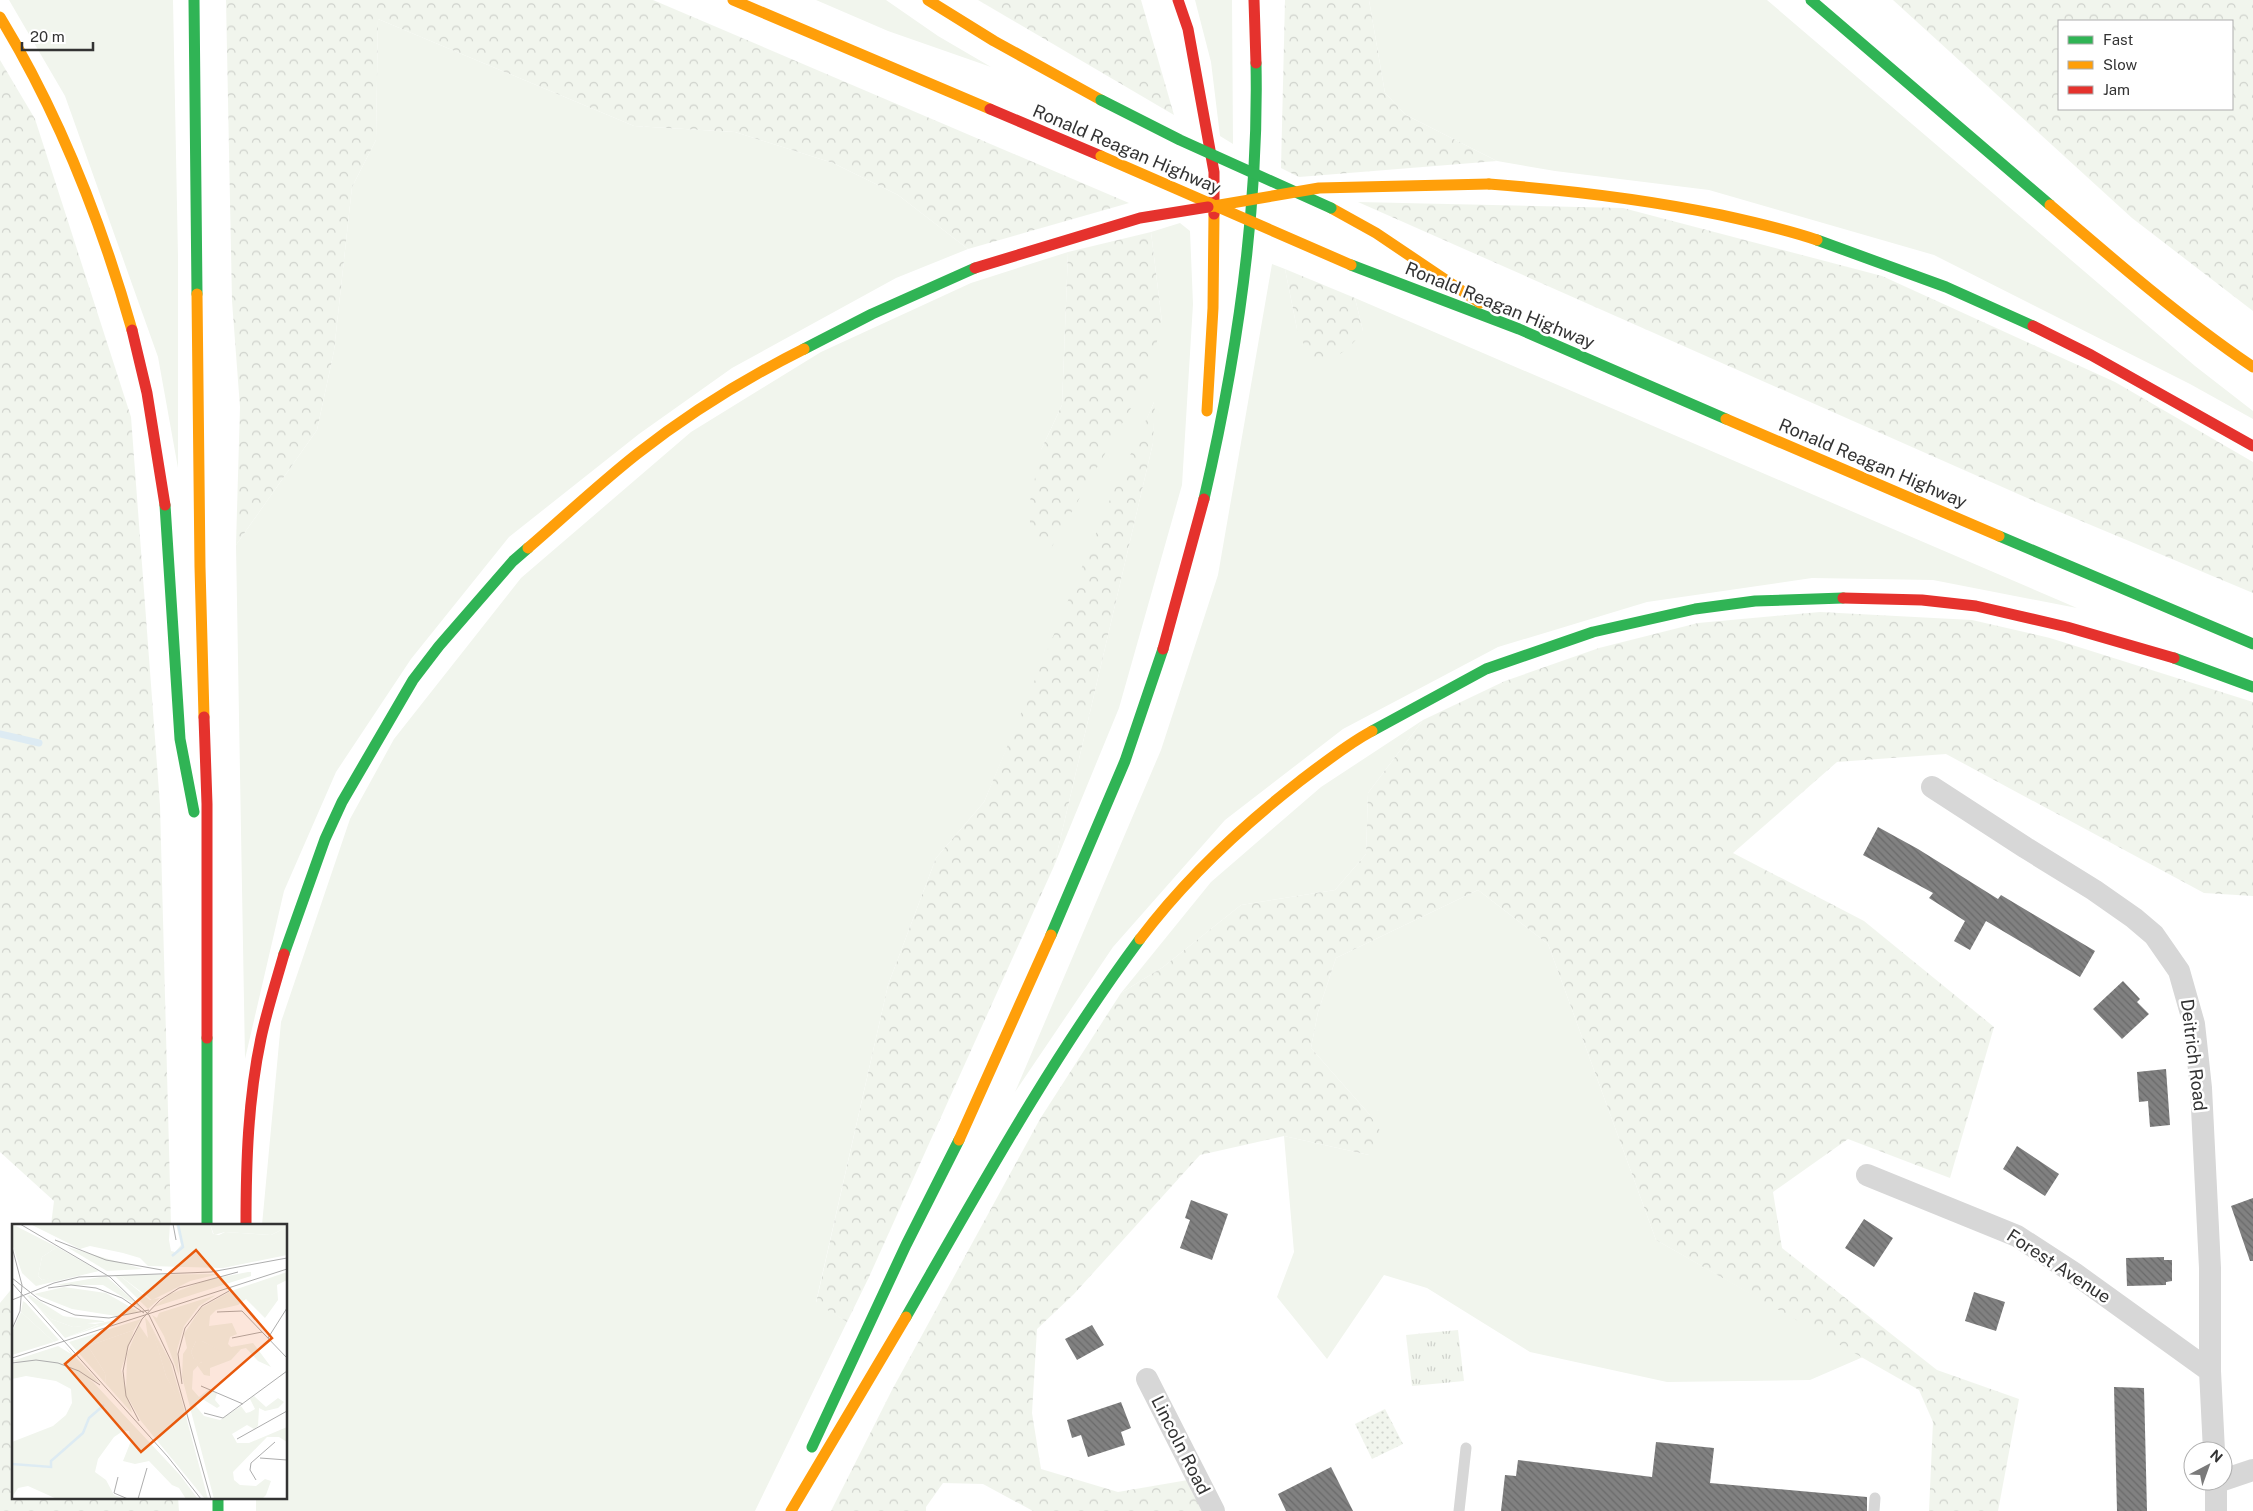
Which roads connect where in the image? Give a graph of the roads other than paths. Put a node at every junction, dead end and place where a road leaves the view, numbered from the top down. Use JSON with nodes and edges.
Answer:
{"nodes":[{"id":1,"x":194,"y":0,"type":"edge"},
{"id":2,"x":733,"y":0,"type":"edge"},
{"id":3,"x":928,"y":0,"type":"edge"},
{"id":4,"x":1178,"y":0,"type":"edge"},
{"id":5,"x":1254,"y":0,"type":"edge"},
{"id":6,"x":1811,"y":0,"type":"edge"},
{"id":7,"x":1846,"y":15,"type":"dead end"},
{"id":8,"x":0,"y":17,"type":"edge"},
{"id":9,"x":1882,"y":60,"type":"junction"},
{"id":10,"x":1519,"y":329,"type":"junction"},
{"id":11,"x":2253,"y":366,"type":"edge"},
{"id":12,"x":2253,"y":446,"type":"edge"},
{"id":13,"x":1207,"y":480,"type":"junction"},
{"id":14,"x":2253,"y":644,"type":"edge"},
{"id":15,"x":2253,"y":687,"type":"edge"},
{"id":16,"x":1932,"y":787,"type":"dead end"},
{"id":17,"x":207,"y":876,"type":"junction"},
{"id":18,"x":1867,"y":1174,"type":"dead end"},
{"id":19,"x":207,"y":1224,"type":"edge"},
{"id":20,"x":246,"y":1224,"type":"edge"},
{"id":21,"x":2210,"y":1371,"type":"junction"},
{"id":22,"x":1147,"y":1379,"type":"dead end"},
{"id":23,"x":2214,"y":1441,"type":"edge"},
{"id":24,"x":1466,"y":1448,"type":"dead end"},
{"id":25,"x":2253,"y":1470,"type":"edge"},
{"id":26,"x":2233,"y":1476,"type":"edge"},
{"id":27,"x":2218,"y":1491,"type":"edge"},
{"id":28,"x":218,"y":1498,"type":"edge"},
{"id":29,"x":1875,"y":1498,"type":"dead end"},
{"id":30,"x":218,"y":1511,"type":"edge"},
{"id":31,"x":783,"y":1511,"type":"edge"},
{"id":32,"x":791,"y":1511,"type":"edge"},
{"id":33,"x":1214,"y":1511,"type":"edge"},
{"id":34,"x":1459,"y":1511,"type":"edge"},
{"id":35,"x":1874,"y":1511,"type":"edge"},
{"id":36,"x":2216,"y":1511,"type":"edge"}],
"edges":[{"from":1,"to":17,"type":"highway"},
{"from":2,"to":10,"type":"highway","name":"Ronald Reagan Highway","bridge":true},
{"from":3,"to":10,"type":"highway","bridge":true},
{"from":4,"to":13,"type":"highway"},
{"from":5,"to":13,"type":"highway"},
{"from":6,"to":9,"type":"highway"},
{"from":7,"to":9,"type":"highway"},
{"from":8,"to":17,"type":"highway"},
{"from":9,"to":11,"type":"highway"},
{"from":10,"to":14,"type":"highway","name":"Ronald Reagan Highway"},
{"from":12,"to":20,"type":"highway","bridge":true},
{"from":13,"to":31,"type":"highway"},
{"from":15,"to":32,"type":"highway"},
{"from":16,"to":21,"type":"street","name":"Deitrich Road"},
{"from":17,"to":19,"type":"highway"},
{"from":18,"to":21,"type":"street","name":"Forest Avenue"},
{"from":21,"to":23,"type":"street","name":"Deitrich Road"},
{"from":22,"to":33,"type":"street","name":"Lincoln Road"},
{"from":24,"to":34,"type":"lane"},
{"from":25,"to":26,"type":"street"},
{"from":27,"to":36,"type":"street"},
{"from":28,"to":30,"type":"highway"},
{"from":29,"to":35,"type":"lane"}]}
